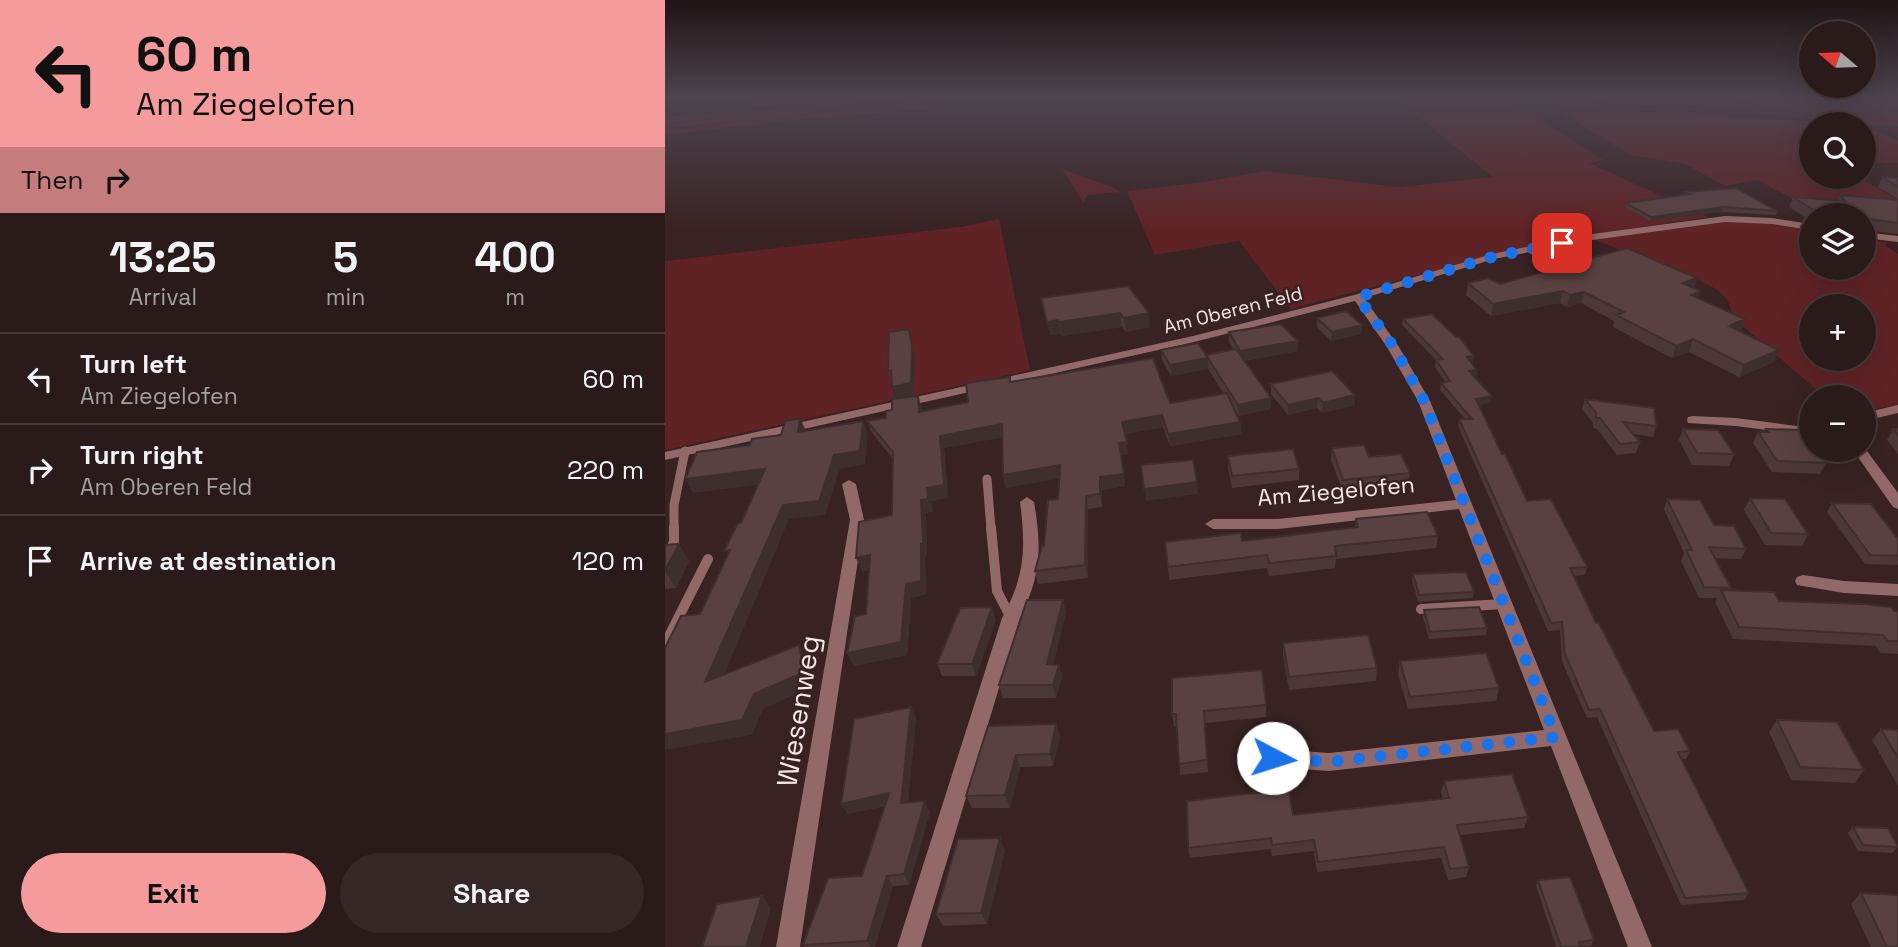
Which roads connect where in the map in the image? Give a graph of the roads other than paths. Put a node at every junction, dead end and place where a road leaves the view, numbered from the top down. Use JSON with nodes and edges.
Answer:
{"nodes":[{"id":1,"x":1799,"y":226,"type":"edge"},
{"id":2,"x":1876,"y":237,"type":"edge"},
{"id":3,"x":1882,"y":238,"type":"junction"},
{"id":4,"x":1898,"y":239,"type":"edge"},
{"id":5,"x":1898,"y":249,"type":"edge"},
{"id":6,"x":1358,"y":297,"type":"junction"},
{"id":7,"x":1898,"y":409,"type":"edge"},
{"id":8,"x":1876,"y":414,"type":"edge"},
{"id":9,"x":1693,"y":419,"type":"dead end"},
{"id":10,"x":1799,"y":430,"type":"edge"},
{"id":11,"x":685,"y":451,"type":"junction"},
{"id":12,"x":665,"y":456,"type":"edge"},
{"id":13,"x":1868,"y":462,"type":"edge"},
{"id":14,"x":987,"y":479,"type":"dead end"},
{"id":15,"x":849,"y":484,"type":"dead end"},
{"id":16,"x":1027,"y":502,"type":"dead end"},
{"id":17,"x":1463,"y":504,"type":"junction"},
{"id":18,"x":1898,"y":504,"type":"edge"},
{"id":19,"x":1213,"y":524,"type":"dead end"},
{"id":20,"x":667,"y":558,"type":"edge"},
{"id":21,"x":708,"y":559,"type":"dead end"},
{"id":22,"x":1803,"y":581,"type":"dead end"},
{"id":23,"x":1898,"y":590,"type":"edge"},
{"id":24,"x":1503,"y":604,"type":"junction"},
{"id":25,"x":1421,"y":609,"type":"edge"},
{"id":26,"x":1011,"y":618,"type":"junction"},
{"id":27,"x":665,"y":644,"type":"edge"},
{"id":28,"x":1556,"y":737,"type":"junction"},
{"id":29,"x":1273,"y":758,"type":"dead end"},
{"id":30,"x":789,"y":947,"type":"edge"},
{"id":31,"x":909,"y":947,"type":"edge"},
{"id":32,"x":1640,"y":947,"type":"edge"}],
"edges":[{"from":1,"to":6,"type":"street","name":"Am Oberen Feld"},
{"from":2,"to":3,"type":"street"},
{"from":3,"to":4,"type":"street"},
{"from":3,"to":5,"type":"street"},
{"from":6,"to":11,"type":"street","name":"Am Oberen Feld"},
{"from":6,"to":17,"type":"street"},
{"from":7,"to":8,"type":"street"},
{"from":9,"to":10,"type":"street"},
{"from":11,"to":12,"type":"street","name":"Am Oberen Feld"},
{"from":11,"to":20,"type":"lane"},
{"from":13,"to":18,"type":"street"},
{"from":14,"to":26,"type":"lane"},
{"from":15,"to":30,"type":"street","name":"Wiesenweg"},
{"from":16,"to":26,"type":"street"},
{"from":17,"to":19,"type":"street","name":"Am Ziegelofen"},
{"from":17,"to":24,"type":"street"},
{"from":21,"to":27,"type":"lane"},
{"from":22,"to":23,"type":"street"},
{"from":24,"to":25,"type":"lane"},
{"from":24,"to":28,"type":"street"},
{"from":26,"to":31,"type":"street"},
{"from":28,"to":29,"type":"street"},
{"from":28,"to":32,"type":"street"}]}
